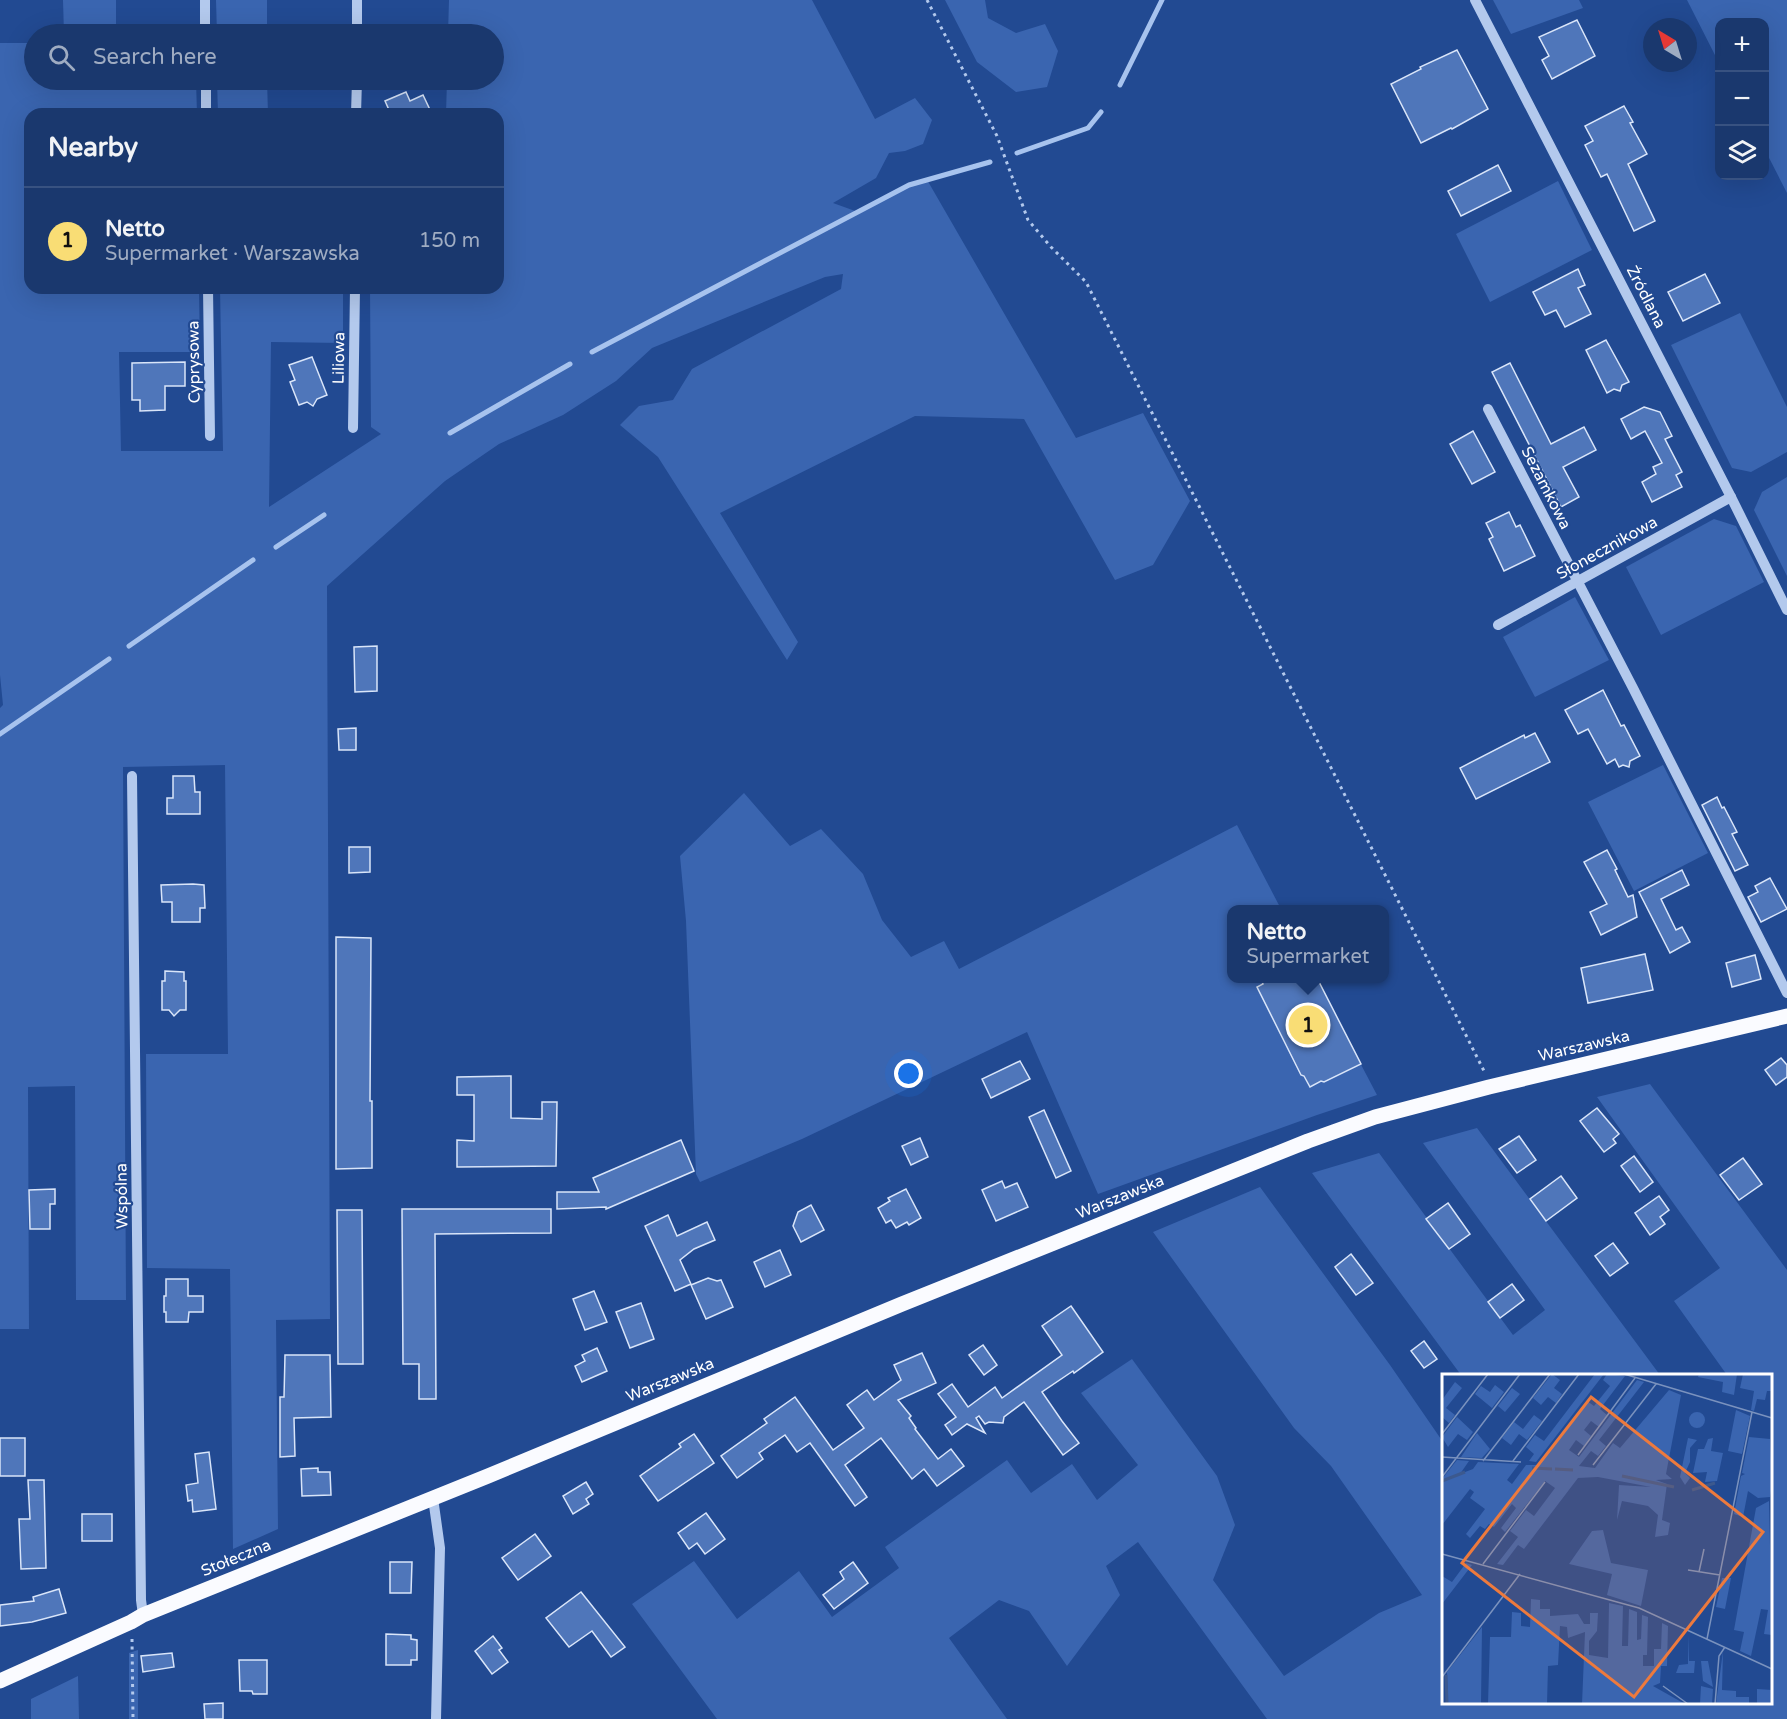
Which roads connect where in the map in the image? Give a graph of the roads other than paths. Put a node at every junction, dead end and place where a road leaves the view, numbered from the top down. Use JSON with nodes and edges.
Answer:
{"nodes":[{"id":1,"x":205,"y":0,"type":"edge"},
{"id":2,"x":357,"y":0,"type":"edge"},
{"id":3,"x":1475,"y":0,"type":"edge"},
{"id":4,"x":206,"y":24,"type":"edge"},
{"id":5,"x":357,"y":24,"type":"edge"},
{"id":6,"x":206,"y":90,"type":"edge"},
{"id":7,"x":357,"y":90,"type":"edge"},
{"id":8,"x":206,"y":108,"type":"edge"},
{"id":9,"x":356,"y":108,"type":"edge"},
{"id":10,"x":208,"y":294,"type":"edge"},
{"id":11,"x":355,"y":294,"type":"edge"},
{"id":12,"x":1488,"y":409,"type":"dead end"},
{"id":13,"x":353,"y":429,"type":"dead end"},
{"id":14,"x":210,"y":436,"type":"dead end"},
{"id":15,"x":1731,"y":497,"type":"junction"},
{"id":16,"x":1577,"y":582,"type":"junction"},
{"id":17,"x":1787,"y":610,"type":"edge"},
{"id":18,"x":1498,"y":626,"type":"dead end"},
{"id":19,"x":132,"y":776,"type":"dead end"},
{"id":20,"x":1787,"y":993,"type":"edge"},
{"id":21,"x":1787,"y":1016,"type":"edge"},
{"id":22,"x":488,"y":1476,"type":"joint"},
{"id":23,"x":433,"y":1498,"type":"junction"},
{"id":24,"x":137,"y":1619,"type":"junction"},
{"id":25,"x":0,"y":1681,"type":"edge"},
{"id":26,"x":436,"y":1719,"type":"edge"}],
"edges":[{"from":1,"to":4,"type":"street"},
{"from":2,"to":5,"type":"street"},
{"from":3,"to":15,"type":"street","name":"Źródlana"},
{"from":6,"to":8,"type":"street"},
{"from":7,"to":9,"type":"street"},
{"from":10,"to":14,"type":"street","name":"Cyprysowa"},
{"from":11,"to":13,"type":"street","name":"Liliowa"},
{"from":12,"to":16,"type":"street","name":"Sezamkowa"},
{"from":15,"to":16,"type":"street","name":"Słonecznikowa"},
{"from":15,"to":17,"type":"street","name":"Źródlana"},
{"from":16,"to":18,"type":"street","name":"Słonecznikowa"},
{"from":16,"to":20,"type":"street","name":"Sezamkowa"},
{"from":19,"to":24,"type":"street","name":"Wspólna"},
{"from":21,"to":22,"type":"main road","name":"Warszawska"},
{"from":22,"to":23,"type":"main road","name":"Stołeczna"},
{"from":23,"to":24,"type":"main road","name":"Stołeczna"},
{"from":23,"to":26,"type":"street"},
{"from":24,"to":25,"type":"main road","name":"Stołeczna"}]}
